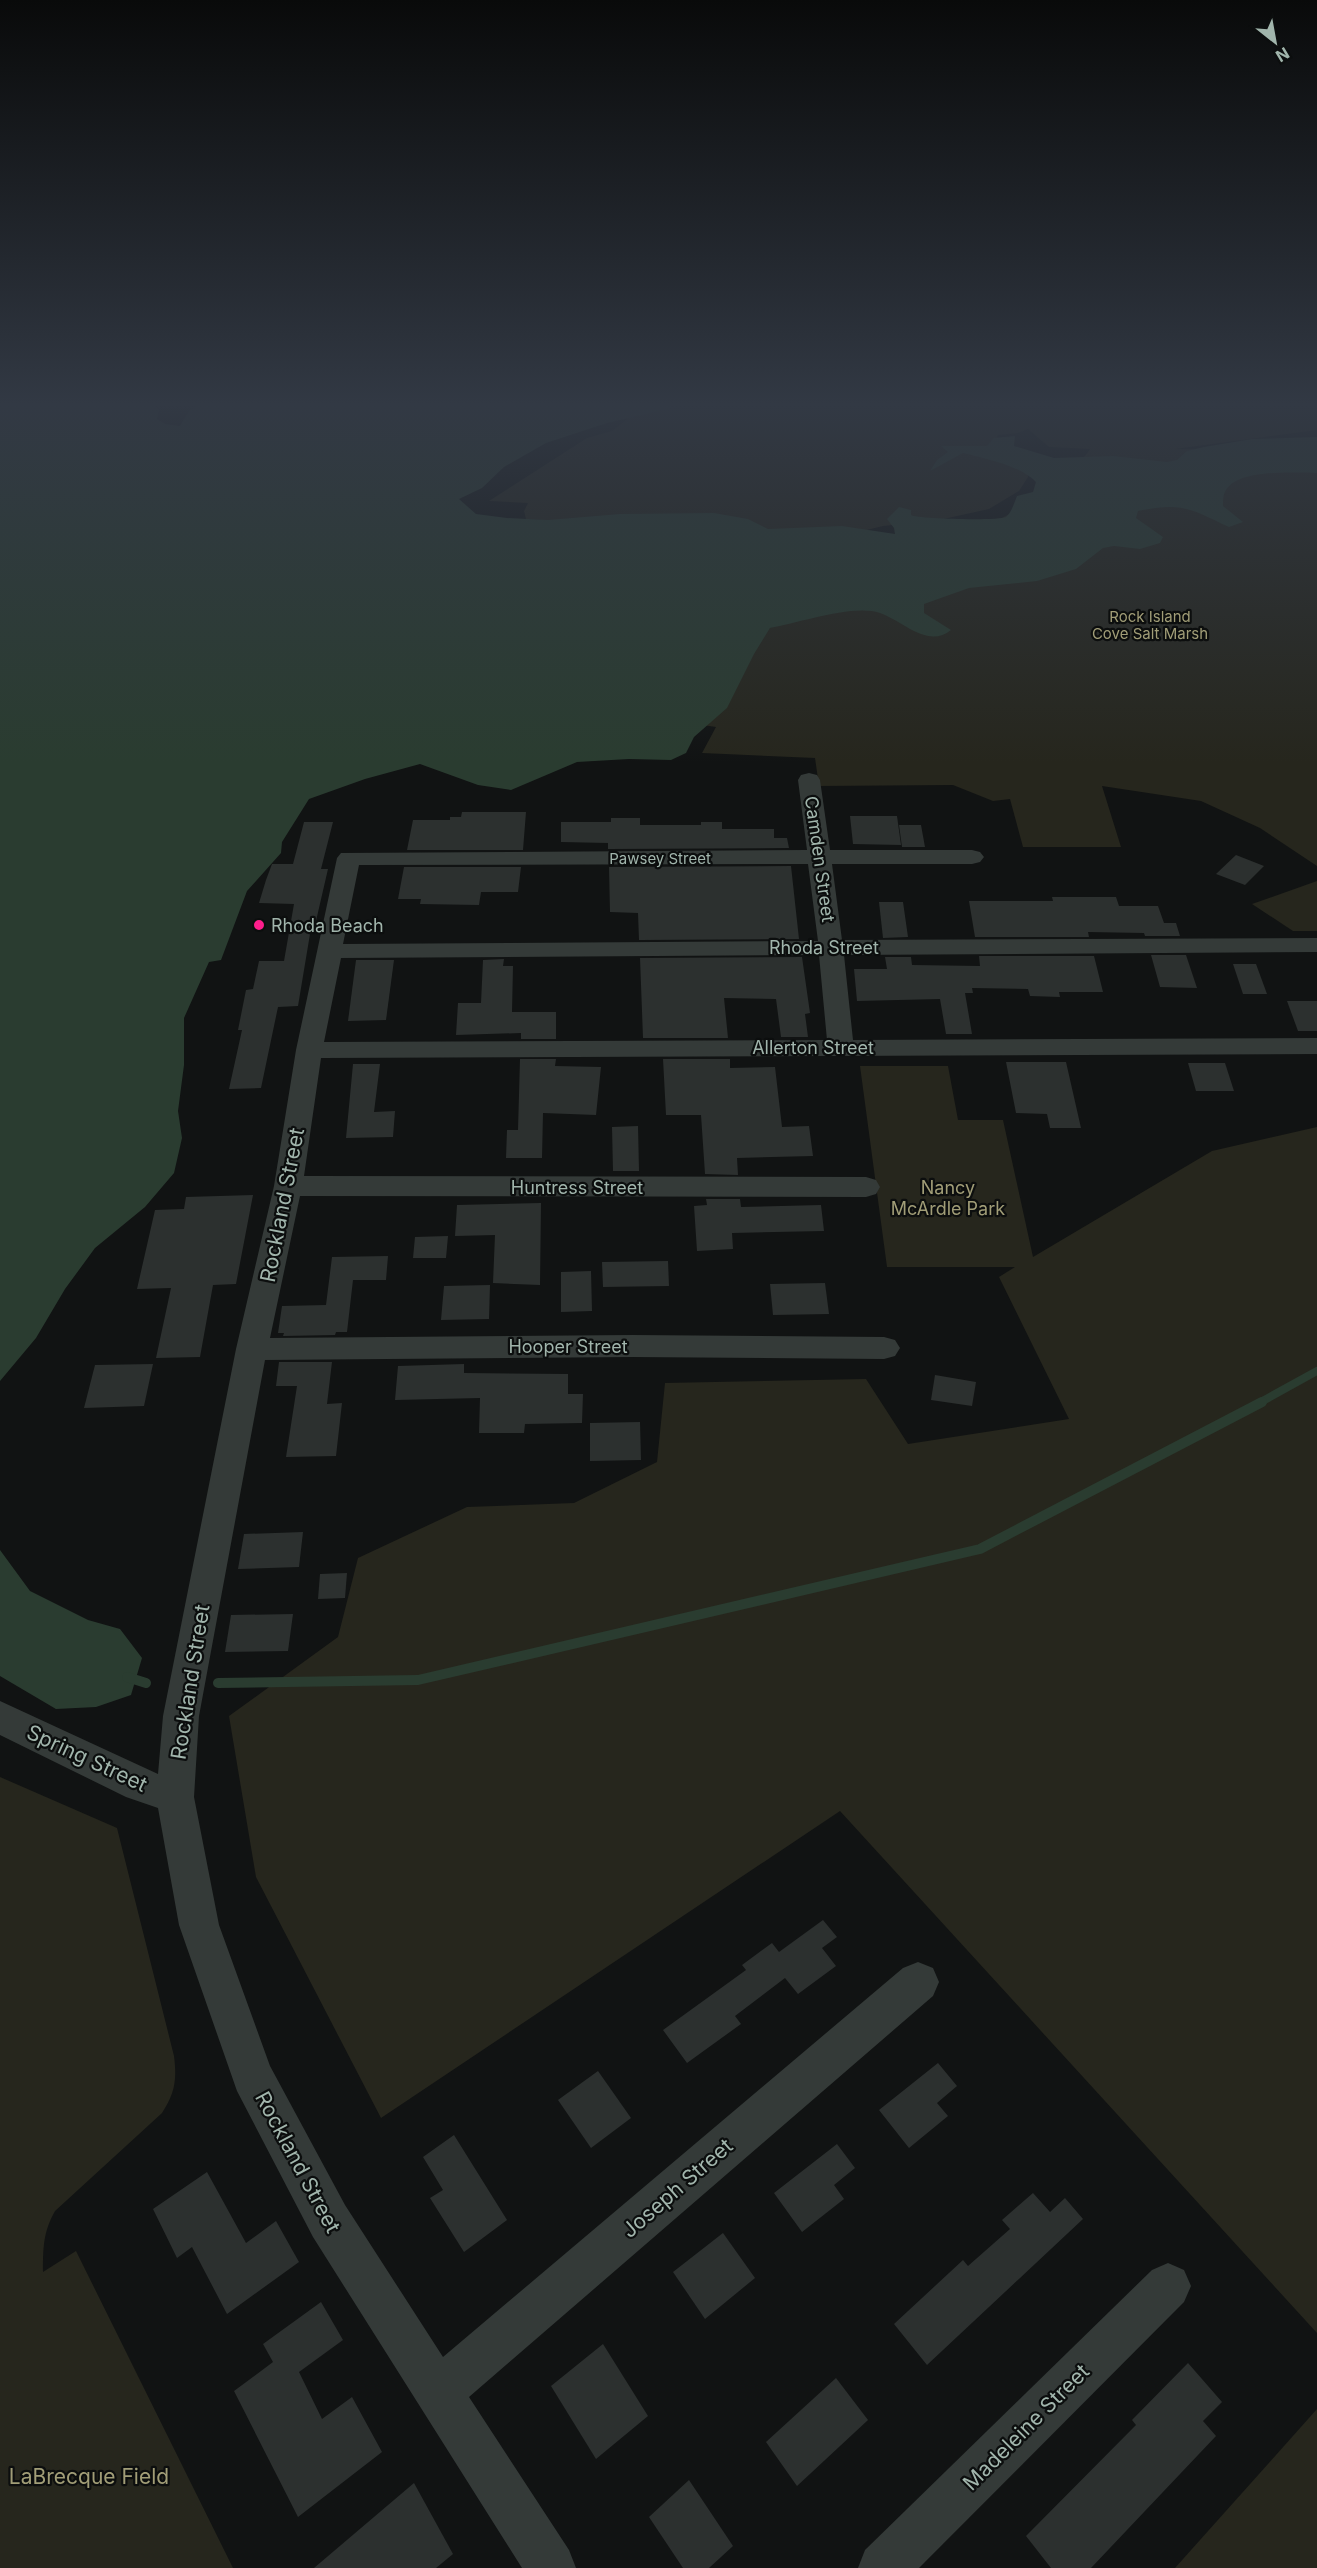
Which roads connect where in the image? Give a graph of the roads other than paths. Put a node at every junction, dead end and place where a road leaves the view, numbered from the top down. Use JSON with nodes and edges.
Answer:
{"nodes":[{"id":1,"x":808,"y":780,"type":"dead end"},
{"id":2,"x":972,"y":857,"type":"dead end"},
{"id":3,"x":349,"y":858,"type":"joint"},
{"id":4,"x":820,"y":858,"type":"junction"},
{"id":5,"x":1317,"y":945,"type":"edge"},
{"id":6,"x":831,"y":947,"type":"junction"},
{"id":7,"x":332,"y":951,"type":"junction"},
{"id":8,"x":841,"y":1046,"type":"junction"},
{"id":9,"x":1317,"y":1046,"type":"edge"},
{"id":10,"x":309,"y":1050,"type":"junction"},
{"id":11,"x":288,"y":1186,"type":"junction"},
{"id":12,"x":866,"y":1187,"type":"dead end"},
{"id":13,"x":884,"y":1348,"type":"dead end"},
{"id":14,"x":252,"y":1349,"type":"junction"},
{"id":15,"x":0,"y":1717,"type":"edge"},
{"id":16,"x":175,"y":1797,"type":"junction"},
{"id":17,"x":918,"y":1982,"type":"dead end"},
{"id":18,"x":1168,"y":2286,"type":"dead end"},
{"id":19,"x":436,"y":2393,"type":"junction"},
{"id":20,"x":551,"y":2568,"type":"edge"},
{"id":21,"x":883,"y":2568,"type":"edge"}],
"edges":[{"from":1,"to":4,"type":"street","name":"Camden Street"},
{"from":2,"to":4,"type":"street","name":"Pawsey Street"},
{"from":3,"to":4,"type":"street","name":"Pawsey Street"},
{"from":3,"to":7,"type":"street","name":"Rockland Street"},
{"from":4,"to":6,"type":"street","name":"Camden Street"},
{"from":5,"to":6,"type":"street","name":"Rhoda Street"},
{"from":6,"to":7,"type":"street","name":"Rhoda Street"},
{"from":6,"to":8,"type":"street","name":"Camden Street"},
{"from":7,"to":10,"type":"street","name":"Rockland Street"},
{"from":8,"to":9,"type":"street","name":"Allerton Street"},
{"from":8,"to":10,"type":"street","name":"Allerton Street"},
{"from":10,"to":11,"type":"street","name":"Rockland Street"},
{"from":11,"to":12,"type":"street","name":"Huntress Street"},
{"from":11,"to":14,"type":"street","name":"Rockland Street"},
{"from":13,"to":14,"type":"street","name":"Hooper Street"},
{"from":14,"to":16,"type":"street","name":"Rockland Street"},
{"from":15,"to":16,"type":"street","name":"Spring Street"},
{"from":16,"to":19,"type":"street","name":"Rockland Street"},
{"from":17,"to":19,"type":"street","name":"Joseph Street"},
{"from":18,"to":21,"type":"street","name":"Madeleine Street"},
{"from":19,"to":20,"type":"street","name":"Rockland Street"}]}
